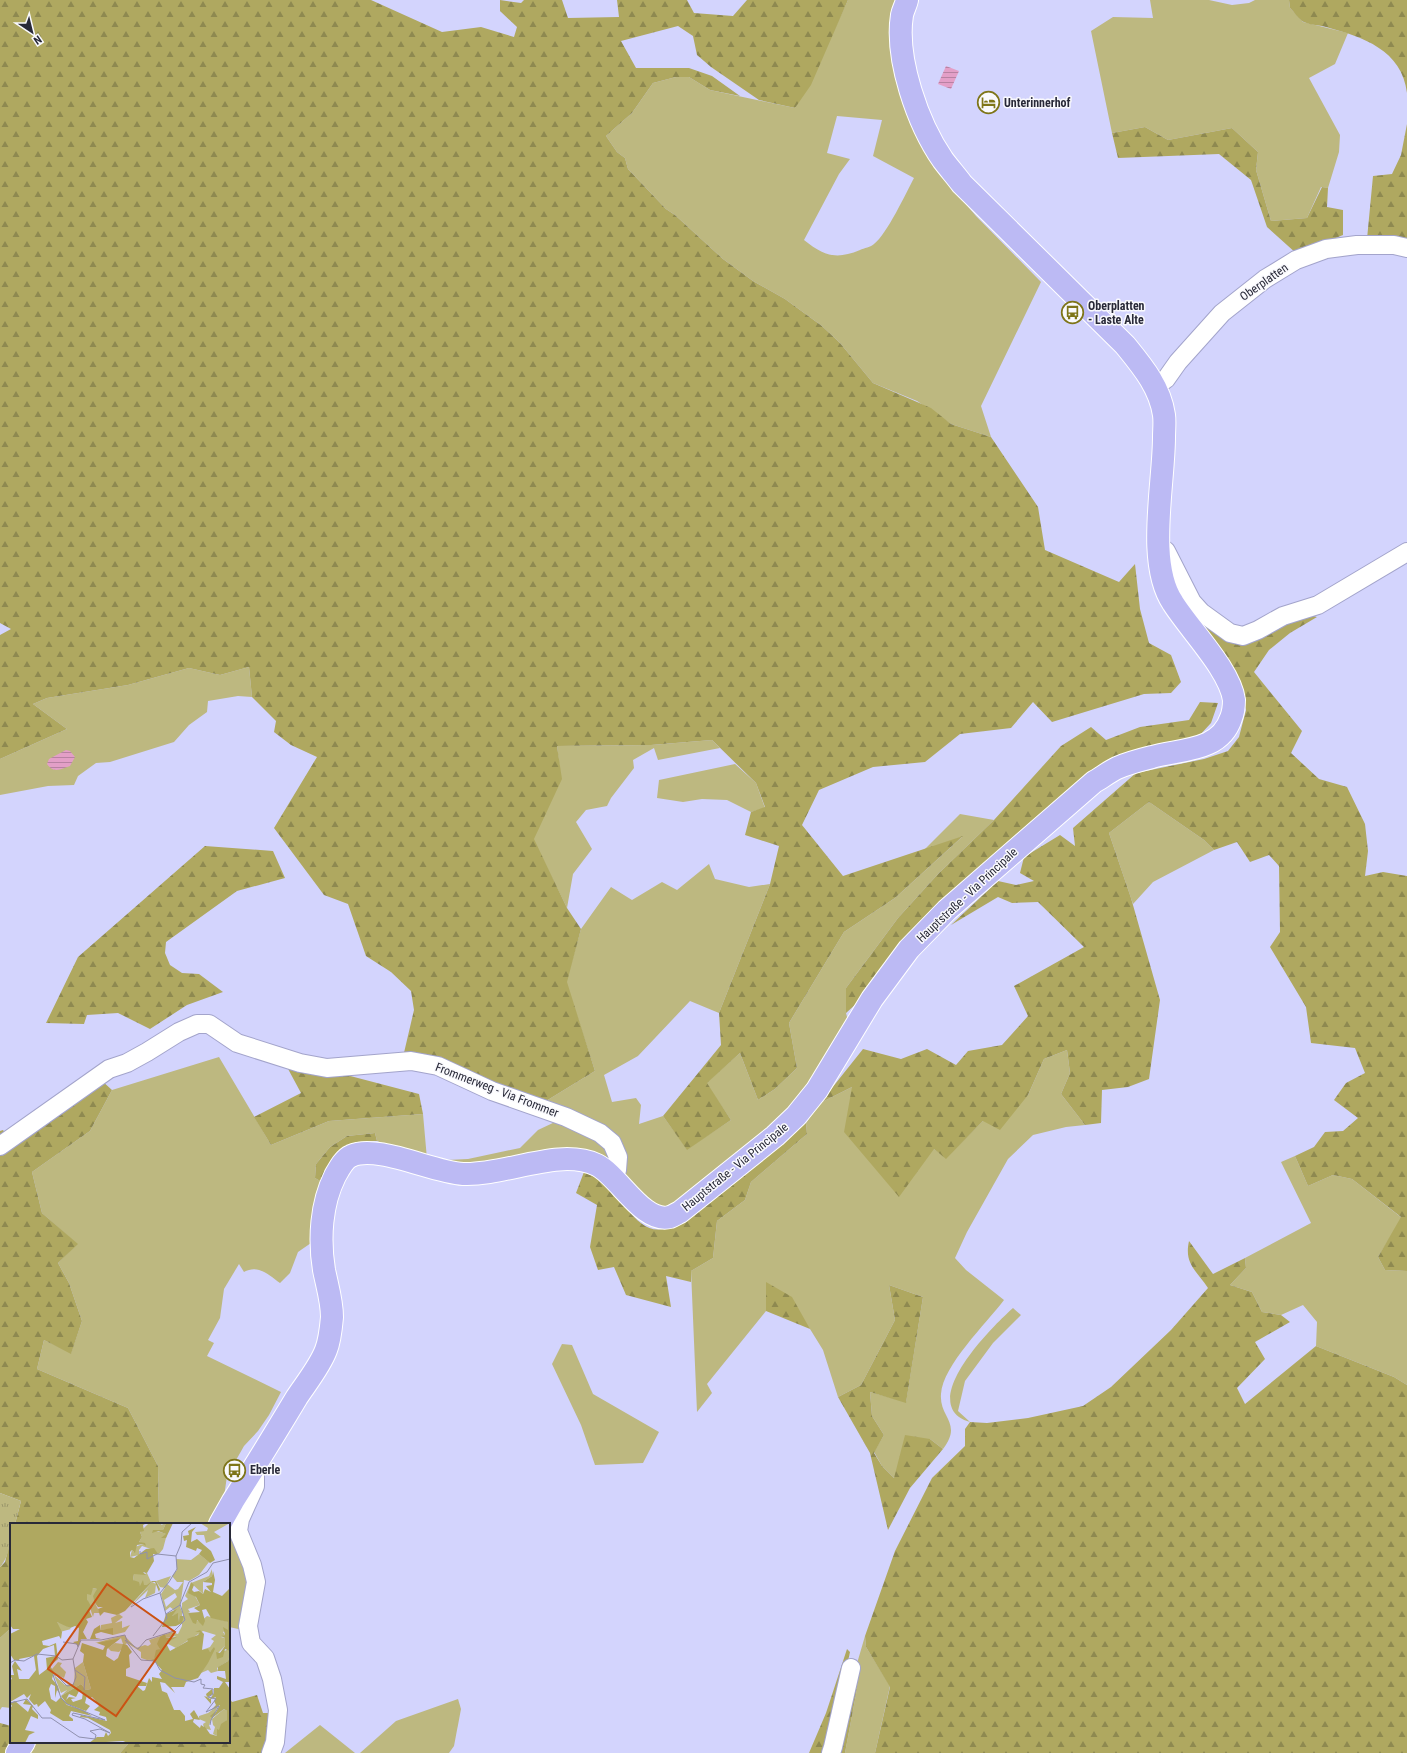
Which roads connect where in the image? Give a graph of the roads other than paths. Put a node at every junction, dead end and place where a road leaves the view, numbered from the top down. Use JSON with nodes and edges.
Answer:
{"nodes":[{"id":1,"x":907,"y":0,"type":"edge"},
{"id":2,"x":1407,"y":248,"type":"edge"},
{"id":3,"x":1155,"y":387,"type":"junction"},
{"id":4,"x":1158,"y":545,"type":"junction"},
{"id":5,"x":1407,"y":552,"type":"edge"},
{"id":6,"x":0,"y":1146,"type":"edge"},
{"id":7,"x":614,"y":1177,"type":"junction"},
{"id":8,"x":255,"y":1465,"type":"junction"},
{"id":9,"x":221,"y":1523,"type":"edge"},
{"id":10,"x":851,"y":1668,"type":"dead end"},
{"id":11,"x":23,"y":1743,"type":"edge"},
{"id":12,"x":18,"y":1753,"type":"edge"},
{"id":13,"x":271,"y":1753,"type":"edge"},
{"id":14,"x":831,"y":1753,"type":"edge"}],
"edges":[{"from":1,"to":3,"type":"main road"},
{"from":2,"to":3,"type":"street","name":"Oberplatten"},
{"from":3,"to":4,"type":"main road"},
{"from":4,"to":5,"type":"street"},
{"from":4,"to":7,"type":"main road","name":"Hauptstraße - Via Principale"},
{"from":6,"to":7,"type":"street","name":"Frommerweg - Via Frommer"},
{"from":7,"to":8,"type":"main road","name":"Hauptstraße - Via Principale"},
{"from":8,"to":9,"type":"main road","name":"Hauptstraße - Via Principale"},
{"from":8,"to":13,"type":"street"},
{"from":10,"to":14,"type":"street"},
{"from":11,"to":12,"type":"main road"}]}
